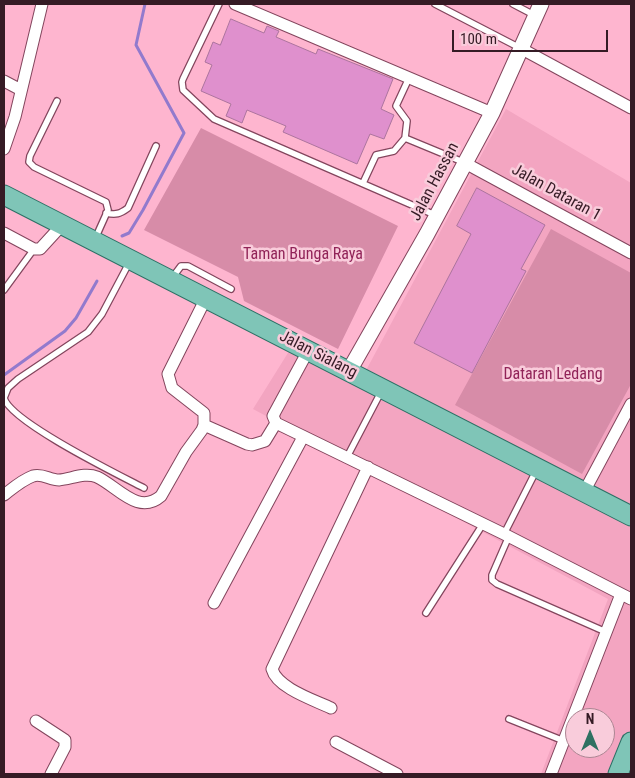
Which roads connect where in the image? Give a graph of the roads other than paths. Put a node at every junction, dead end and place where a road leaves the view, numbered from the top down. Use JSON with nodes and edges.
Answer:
{"nodes":[{"id":1,"x":42,"y":4,"type":"edge"},
{"id":2,"x":219,"y":4,"type":"edge"},
{"id":3,"x":235,"y":4,"type":"edge"},
{"id":4,"x":435,"y":4,"type":"edge"},
{"id":5,"x":513,"y":4,"type":"edge"},
{"id":6,"x":539,"y":10,"type":"edge"},
{"id":7,"x":522,"y":49,"type":"junction"},
{"id":8,"x":408,"y":78,"type":"junction"},
{"id":9,"x":4,"y":81,"type":"edge"},
{"id":10,"x":22,"y":90,"type":"junction"},
{"id":11,"x":57,"y":101,"type":"dead end"},
{"id":12,"x":631,"y":108,"type":"edge"},
{"id":13,"x":492,"y":113,"type":"junction"},
{"id":14,"x":404,"y":138,"type":"junction"},
{"id":15,"x":156,"y":146,"type":"dead end"},
{"id":16,"x":4,"y":149,"type":"edge"},
{"id":17,"x":466,"y":163,"type":"junction"},
{"id":18,"x":363,"y":183,"type":"junction"},
{"id":19,"x":4,"y":195,"type":"edge"},
{"id":20,"x":106,"y":213,"type":"junction"},
{"id":21,"x":437,"y":216,"type":"junction"},
{"id":22,"x":62,"y":224,"type":"junction"},
{"id":23,"x":4,"y":233,"type":"edge"},
{"id":24,"x":94,"y":241,"type":"junction"},
{"id":25,"x":34,"y":248,"type":"junction"},
{"id":26,"x":631,"y":253,"type":"edge"},
{"id":27,"x":130,"y":260,"type":"junction"},
{"id":28,"x":170,"y":280,"type":"junction"},
{"id":29,"x":231,"y":289,"type":"dead end"},
{"id":30,"x":4,"y":290,"type":"edge"},
{"id":31,"x":206,"y":298,"type":"junction"},
{"id":32,"x":308,"y":351,"type":"junction"},
{"id":33,"x":349,"y":371,"type":"junction"},
{"id":34,"x":382,"y":389,"type":"junction"},
{"id":35,"x":631,"y":404,"type":"edge"},
{"id":36,"x":276,"y":423,"type":"junction"},
{"id":37,"x":204,"y":424,"type":"junction"},
{"id":38,"x":303,"y":437,"type":"junction"},
{"id":39,"x":347,"y":457,"type":"junction"},
{"id":40,"x":368,"y":467,"type":"junction"},
{"id":41,"x":538,"y":468,"type":"junction"},
{"id":42,"x":144,"y":488,"type":"dead end"},
{"id":43,"x":584,"y":492,"type":"junction"},
{"id":44,"x":4,"y":495,"type":"edge"},
{"id":45,"x":631,"y":516,"type":"edge"},
{"id":46,"x":483,"y":523,"type":"junction"},
{"id":47,"x":507,"y":535,"type":"junction"},
{"id":48,"x":626,"y":597,"type":"edge"},
{"id":49,"x":214,"y":603,"type":"dead end"},
{"id":50,"x":426,"y":613,"type":"dead end"},
{"id":51,"x":606,"y":632,"type":"junction"},
{"id":52,"x":331,"y":708,"type":"dead end"},
{"id":53,"x":509,"y":719,"type":"dead end"},
{"id":54,"x":36,"y":721,"type":"dead end"},
{"id":55,"x":564,"y":741,"type":"junction"},
{"id":56,"x":336,"y":742,"type":"dead end"},
{"id":57,"x":631,"y":742,"type":"edge"},
{"id":58,"x":631,"y":770,"type":"edge"},
{"id":59,"x":50,"y":774,"type":"edge"},
{"id":60,"x":397,"y":774,"type":"edge"},
{"id":61,"x":551,"y":774,"type":"edge"},
{"id":62,"x":618,"y":774,"type":"edge"},
{"id":63,"x":630,"y":774,"type":"edge"}],
"edges":[{"from":1,"to":10,"type":"street"},
{"from":2,"to":18,"type":"lane"},
{"from":3,"to":8,"type":"street"},
{"from":4,"to":7,"type":"lane"},
{"from":5,"to":6,"type":"lane"},
{"from":6,"to":7,"type":"street","name":"Jalan Hassan"},
{"from":7,"to":12,"type":"street"},
{"from":7,"to":13,"type":"street","name":"Jalan Hassan"},
{"from":8,"to":13,"type":"street"},
{"from":8,"to":14,"type":"lane"},
{"from":9,"to":10,"type":"street"},
{"from":10,"to":16,"type":"street"},
{"from":11,"to":20,"type":"lane"},
{"from":13,"to":17,"type":"street","name":"Jalan Hassan"},
{"from":14,"to":17,"type":"lane"},
{"from":14,"to":18,"type":"lane"},
{"from":15,"to":20,"type":"lane"},
{"from":17,"to":21,"type":"street","name":"Jalan Hassan"},
{"from":17,"to":26,"type":"street","name":"Jalan Dataran 1"},
{"from":18,"to":21,"type":"lane"},
{"from":19,"to":22,"type":"main road","name":"Jalan Sialang"},
{"from":20,"to":24,"type":"lane"},
{"from":21,"to":33,"type":"street","name":"Jalan Hassan"},
{"from":22,"to":24,"type":"main road","name":"Jalan Sialang"},
{"from":22,"to":25,"type":"street"},
{"from":23,"to":25,"type":"street"},
{"from":24,"to":27,"type":"main road","name":"Jalan Sialang"},
{"from":25,"to":30,"type":"lane"},
{"from":27,"to":28,"type":"main road","name":"Jalan Sialang"},
{"from":27,"to":42,"type":"lane"},
{"from":28,"to":29,"type":"lane"},
{"from":28,"to":31,"type":"main road","name":"Jalan Sialang"},
{"from":31,"to":32,"type":"main road","name":"Jalan Sialang"},
{"from":31,"to":37,"type":"street"},
{"from":32,"to":33,"type":"main road","name":"Jalan Sialang"},
{"from":32,"to":36,"type":"street"},
{"from":33,"to":34,"type":"main road","name":"Jalan Sialang"},
{"from":34,"to":39,"type":"lane"},
{"from":34,"to":41,"type":"main road","name":"Jalan Sialang"},
{"from":35,"to":43,"type":"street"},
{"from":36,"to":37,"type":"street"},
{"from":36,"to":38,"type":"street"},
{"from":37,"to":44,"type":"street"},
{"from":38,"to":39,"type":"street"},
{"from":38,"to":49,"type":"street"},
{"from":39,"to":40,"type":"street"},
{"from":40,"to":46,"type":"street"},
{"from":40,"to":52,"type":"street"},
{"from":41,"to":43,"type":"main road","name":"Jalan Sialang"},
{"from":41,"to":47,"type":"lane"},
{"from":43,"to":45,"type":"main road","name":"Jalan Sialang"},
{"from":46,"to":47,"type":"street"},
{"from":46,"to":50,"type":"lane"},
{"from":47,"to":48,"type":"street"},
{"from":47,"to":51,"type":"lane"},
{"from":48,"to":51,"type":"street"},
{"from":51,"to":55,"type":"street"},
{"from":53,"to":55,"type":"lane"},
{"from":54,"to":59,"type":"street"},
{"from":55,"to":61,"type":"street"},
{"from":56,"to":60,"type":"street"},
{"from":57,"to":62,"type":"main road"},
{"from":58,"to":63,"type":"main road"}]}
